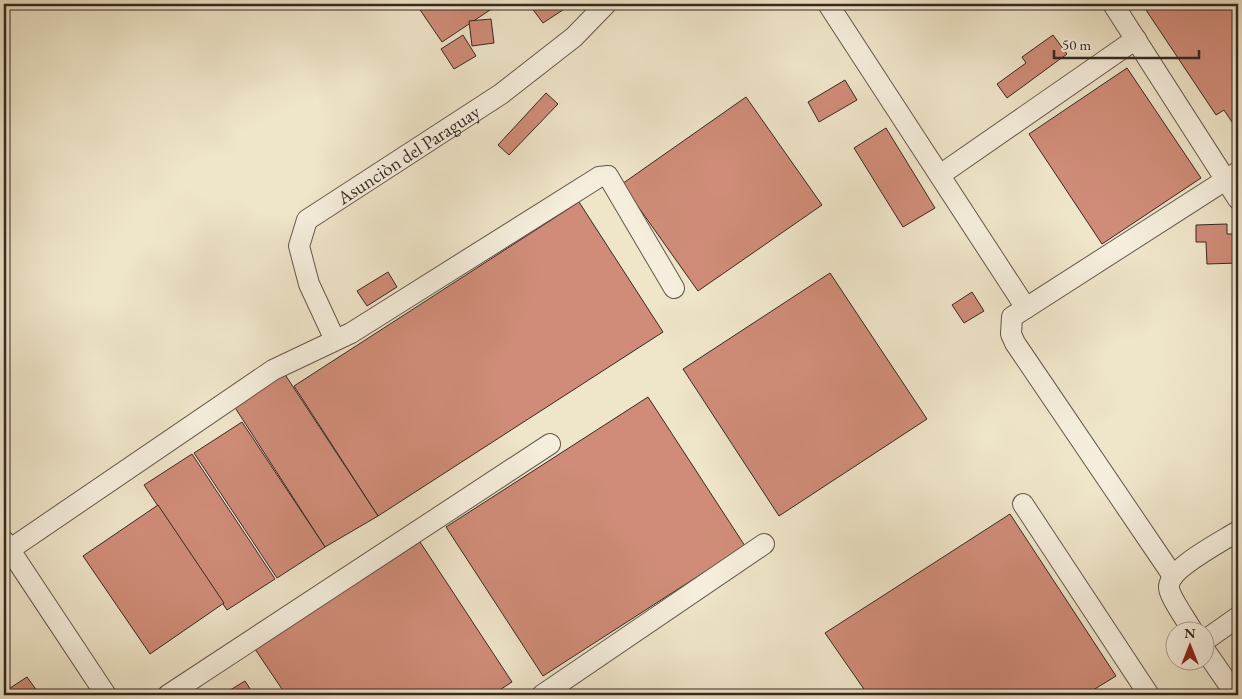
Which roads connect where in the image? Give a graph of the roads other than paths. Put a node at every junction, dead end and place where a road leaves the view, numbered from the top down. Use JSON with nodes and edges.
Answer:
{"nodes":[{"id":1,"x":606,"y":4,"type":"edge"},
{"id":2,"x":828,"y":4,"type":"edge"},
{"id":3,"x":1113,"y":4,"type":"edge"},
{"id":4,"x":1136,"y":39,"type":"junction"},
{"id":5,"x":940,"y":175,"type":"junction"},
{"id":6,"x":1232,"y":176,"type":"edge"},
{"id":7,"x":1238,"y":199,"type":"edge"},
{"id":8,"x":674,"y":288,"type":"dead end"},
{"id":9,"x":1026,"y":308,"type":"junction"},
{"id":10,"x":335,"y":340,"type":"junction"},
{"id":11,"x":550,"y":444,"type":"dead end"},
{"id":12,"x":1023,"y":504,"type":"dead end"},
{"id":13,"x":1238,"y":531,"type":"edge"},
{"id":14,"x":764,"y":544,"type":"dead end"},
{"id":15,"x":7,"y":546,"type":"edge"},
{"id":16,"x":1173,"y":576,"type":"junction"},
{"id":17,"x":1238,"y":617,"type":"edge"},
{"id":18,"x":1188,"y":622,"type":"edge"},
{"id":19,"x":1214,"y":634,"type":"edge"},
{"id":20,"x":1214,"y":663,"type":"edge"},
{"id":21,"x":106,"y":695,"type":"edge"},
{"id":22,"x":168,"y":695,"type":"edge"},
{"id":23,"x":542,"y":695,"type":"edge"},
{"id":24,"x":1149,"y":695,"type":"edge"},
{"id":25,"x":1236,"y":695,"type":"edge"}],
"edges":[{"from":1,"to":10,"type":"street","name":"Asunciòn del Paraguay"},
{"from":2,"to":5,"type":"street"},
{"from":3,"to":4,"type":"street"},
{"from":4,"to":5,"type":"street"},
{"from":4,"to":6,"type":"street"},
{"from":5,"to":9,"type":"street"},
{"from":6,"to":7,"type":"street"},
{"from":6,"to":9,"type":"street"},
{"from":8,"to":10,"type":"street"},
{"from":9,"to":16,"type":"street"},
{"from":10,"to":15,"type":"street"},
{"from":11,"to":22,"type":"street"},
{"from":12,"to":24,"type":"street"},
{"from":13,"to":16,"type":"street"},
{"from":14,"to":23,"type":"street"},
{"from":15,"to":21,"type":"street"},
{"from":16,"to":18,"type":"street"},
{"from":17,"to":19,"type":"street"},
{"from":20,"to":25,"type":"street"}]}
